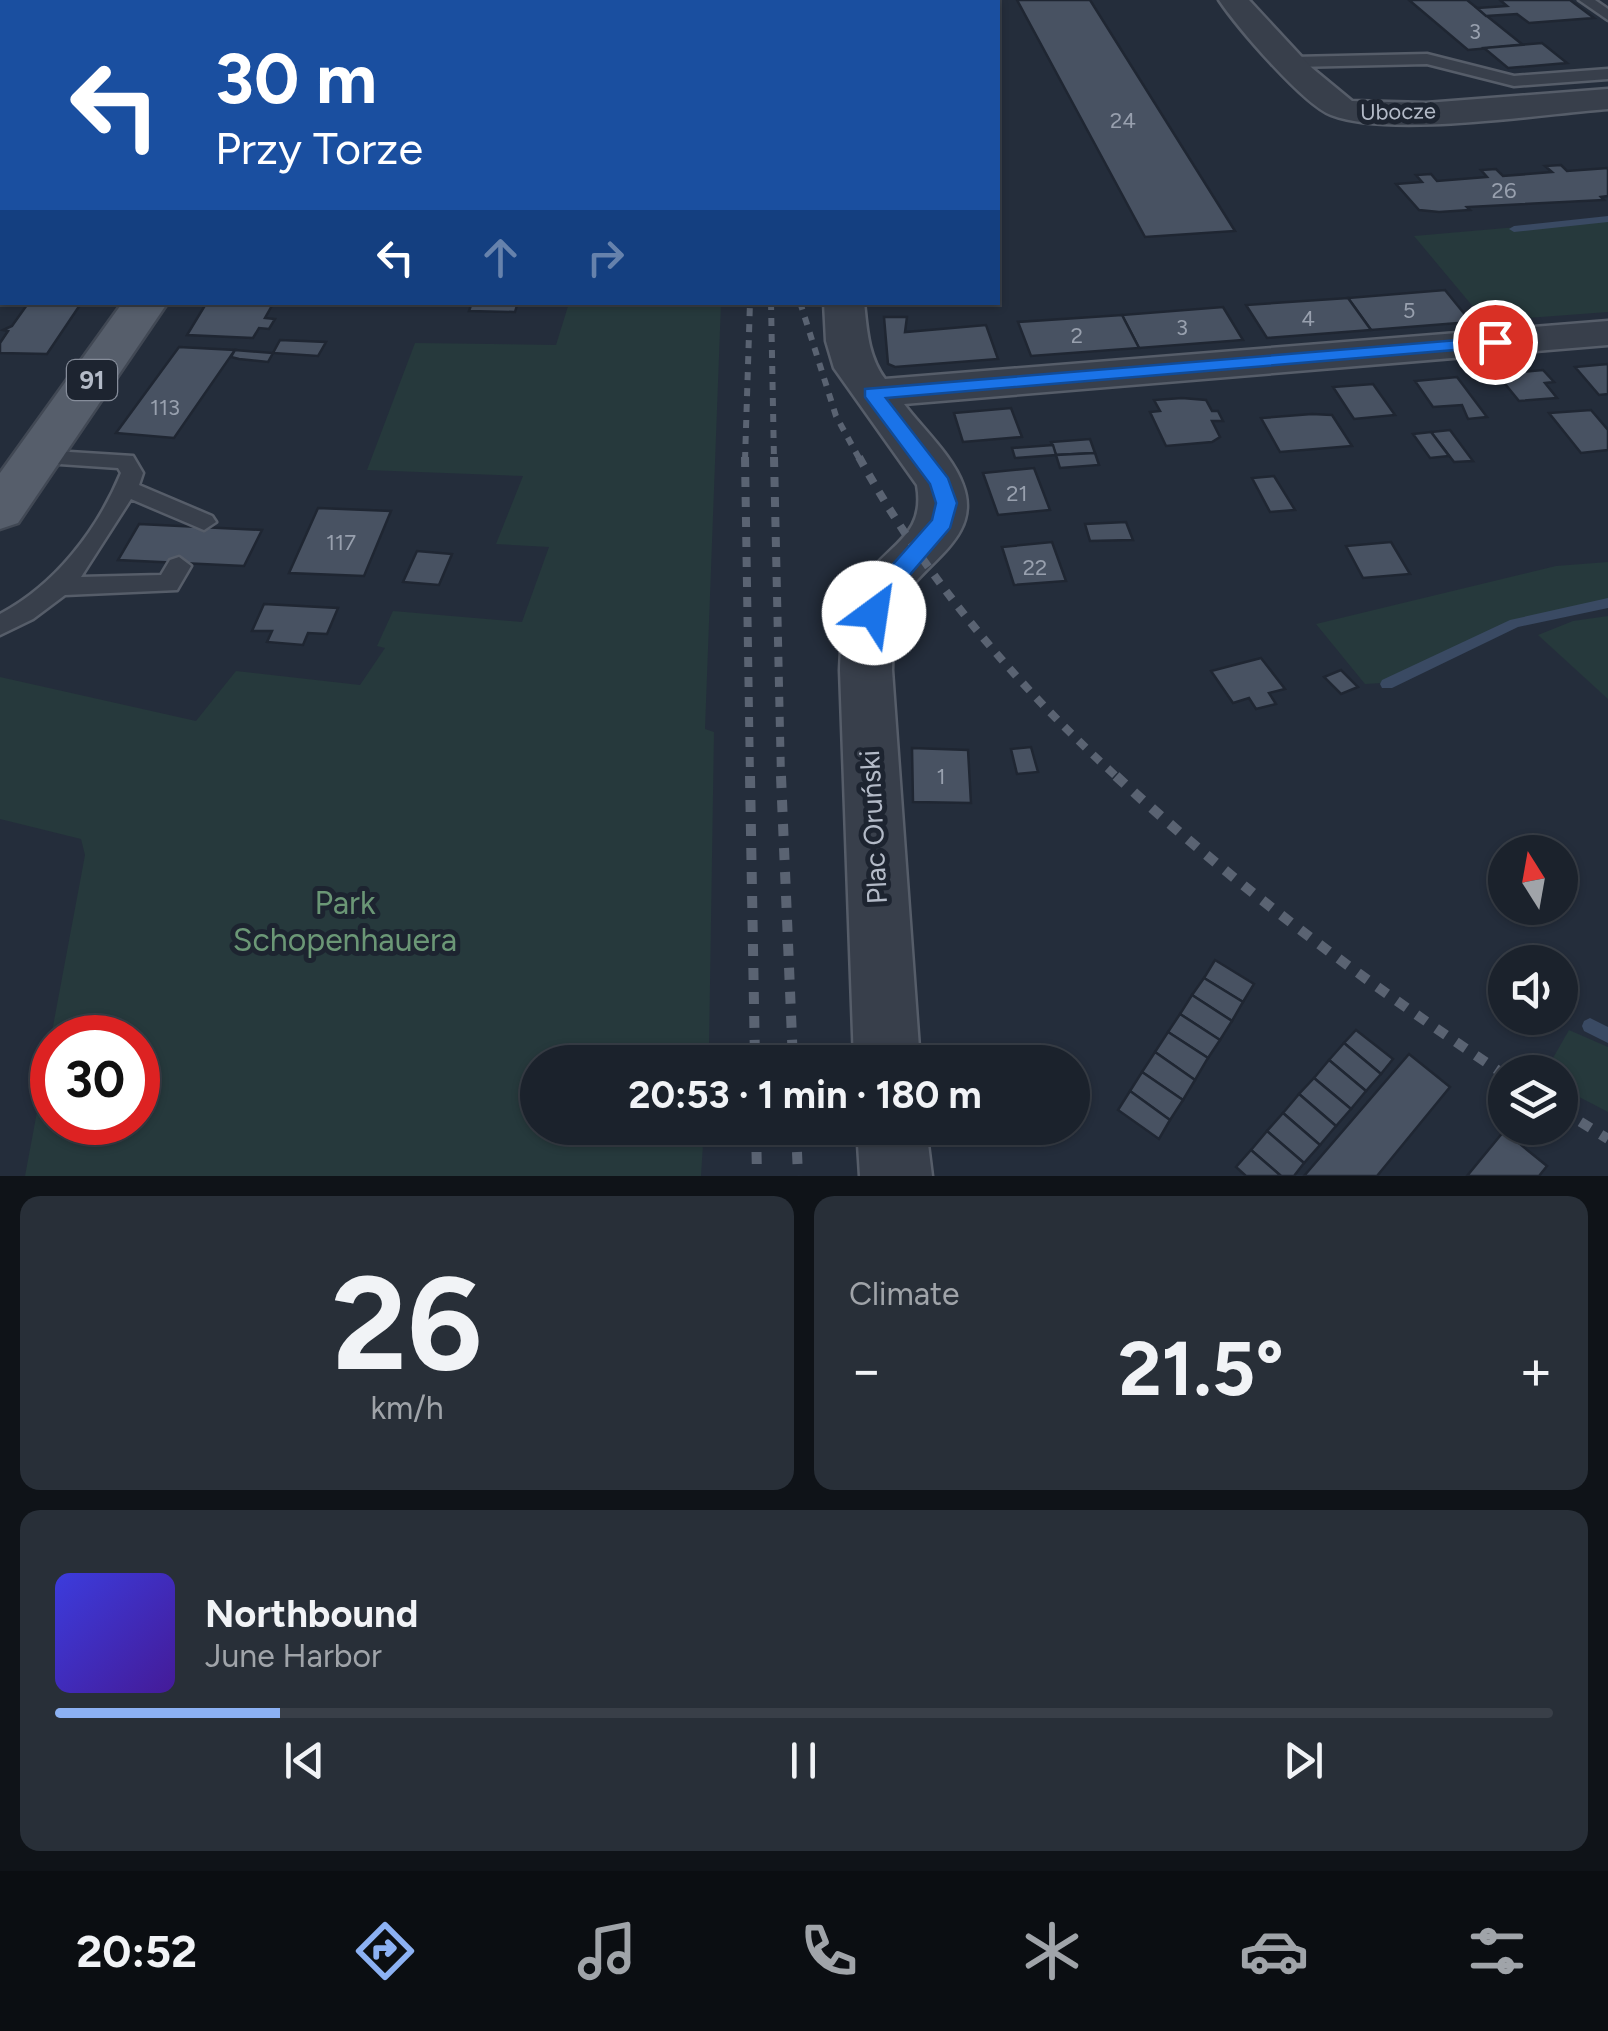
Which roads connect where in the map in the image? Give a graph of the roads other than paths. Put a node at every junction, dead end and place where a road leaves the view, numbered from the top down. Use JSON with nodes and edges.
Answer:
{"nodes":[{"id":1,"x":1233,"y":0,"type":"edge"},
{"id":2,"x":1586,"y":0,"type":"edge"},
{"id":3,"x":1608,"y":16,"type":"edge"},
{"id":4,"x":1294,"y":62,"type":"junction"},
{"id":5,"x":1608,"y":74,"type":"edge"},
{"id":6,"x":1608,"y":99,"type":"edge"},
{"id":7,"x":144,"y":305,"type":"edge"},
{"id":8,"x":844,"y":305,"type":"edge"},
{"id":9,"x":1608,"y":333,"type":"edge"},
{"id":10,"x":872,"y":393,"type":"junction"},
{"id":11,"x":38,"y":457,"type":"junction"},
{"id":12,"x":126,"y":488,"type":"junction"},
{"id":13,"x":0,"y":511,"type":"edge"},
{"id":14,"x":204,"y":522,"type":"dead end"},
{"id":15,"x":180,"y":566,"type":"dead end"},
{"id":16,"x":64,"y":586,"type":"junction"},
{"id":17,"x":0,"y":626,"type":"edge"},
{"id":18,"x":886,"y":1045,"type":"edge"},
{"id":19,"x":893,"y":1145,"type":"edge"},
{"id":20,"x":896,"y":1176,"type":"edge"}],
"edges":[{"from":1,"to":4,"type":"street","name":"Ubocze"},
{"from":2,"to":3,"type":"lane"},
{"from":4,"to":5,"type":"lane"},
{"from":4,"to":6,"type":"street","name":"Ubocze"},
{"from":7,"to":11,"type":"main road","number":"91"},
{"from":8,"to":10,"type":"street"},
{"from":9,"to":10,"type":"street"},
{"from":10,"to":18,"type":"street","name":"Plac Oruński"},
{"from":11,"to":12,"type":"lane"},
{"from":11,"to":13,"type":"main road","number":"91"},
{"from":12,"to":14,"type":"lane"},
{"from":12,"to":16,"type":"lane"},
{"from":15,"to":16,"type":"lane"},
{"from":16,"to":17,"type":"lane"},
{"from":19,"to":20,"type":"street"}]}
